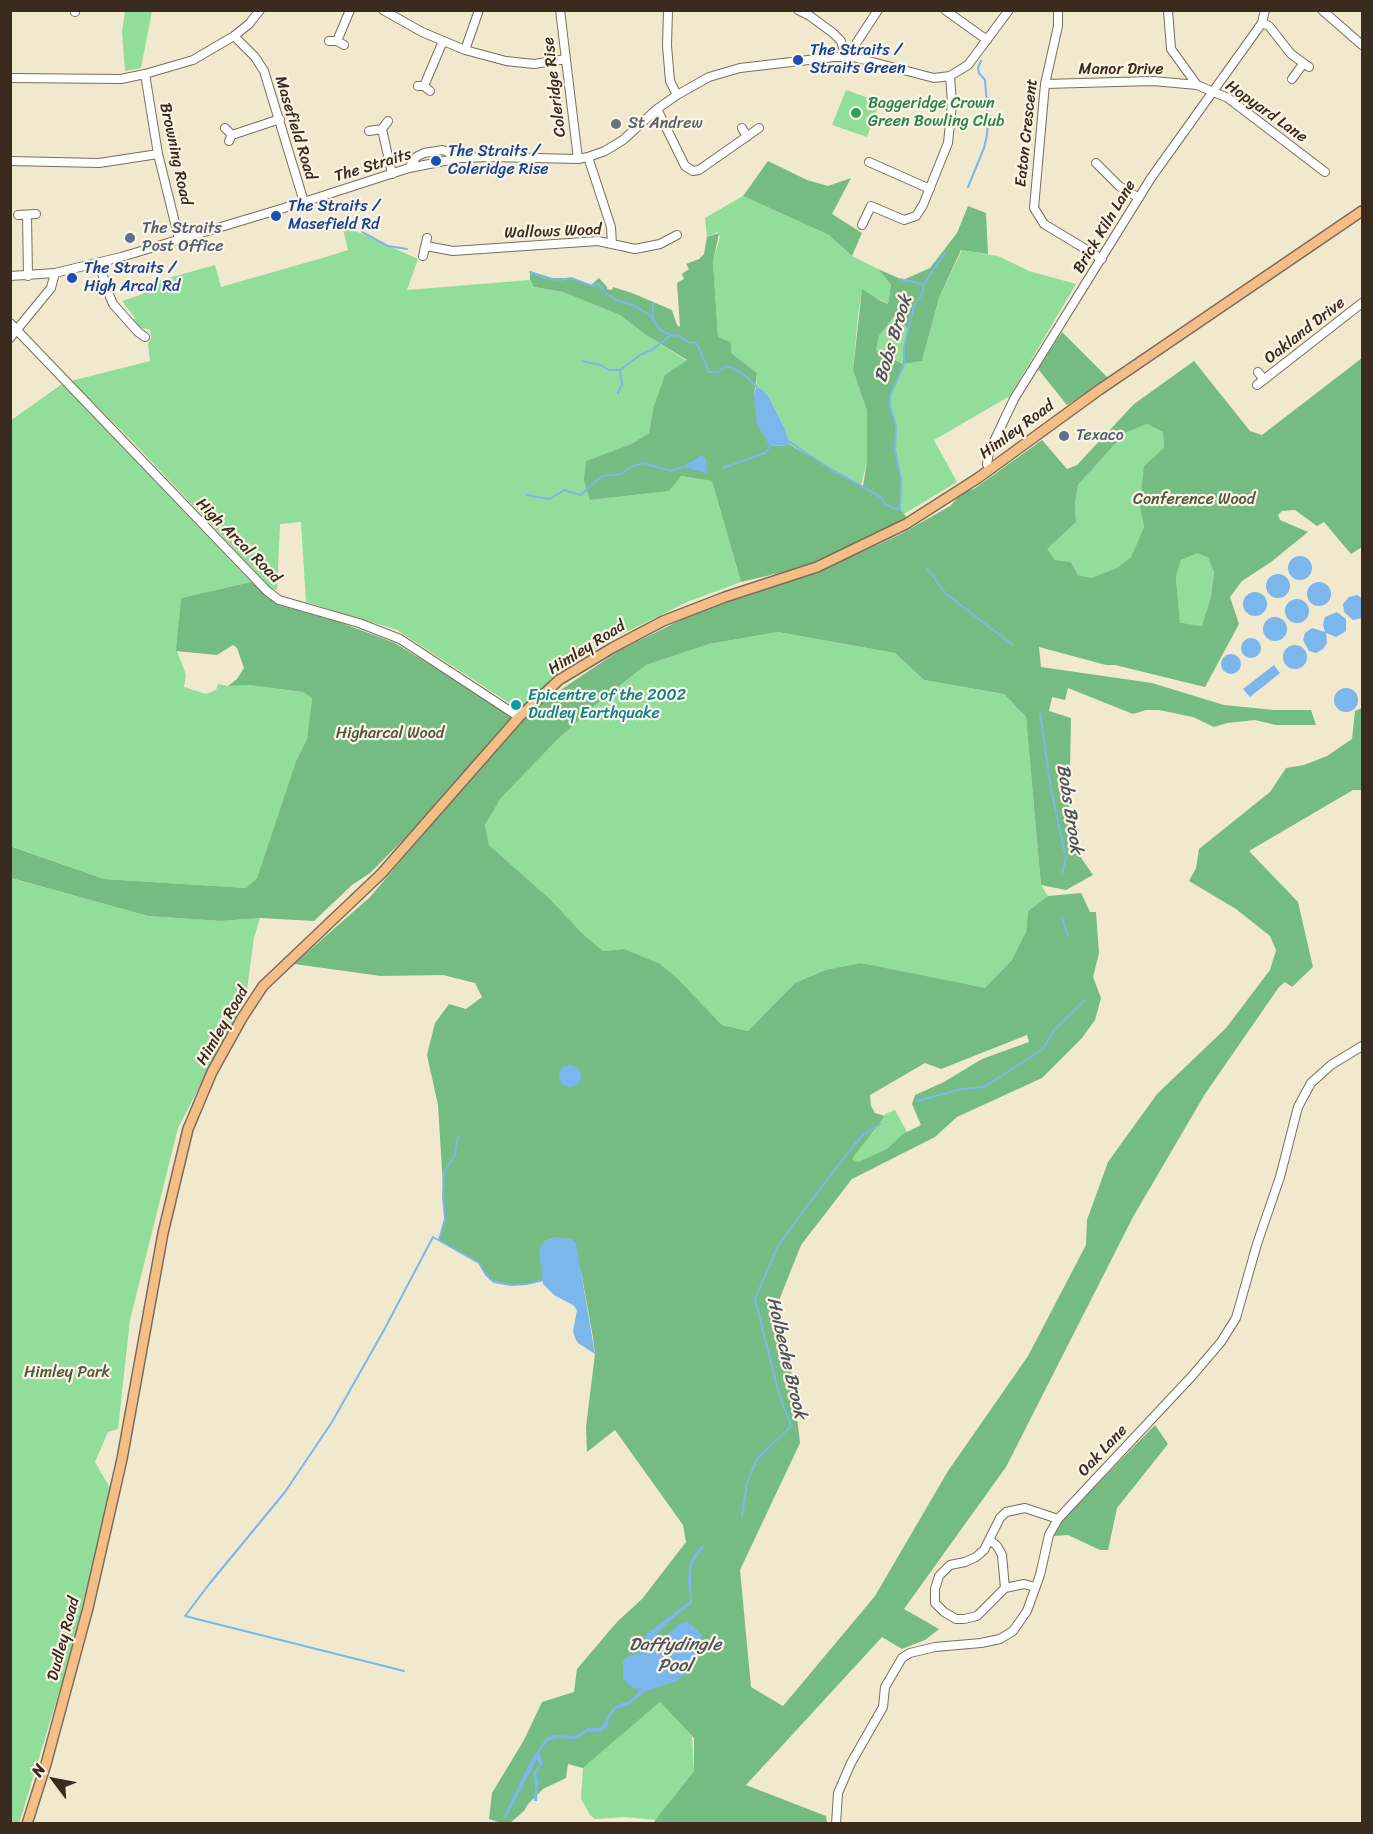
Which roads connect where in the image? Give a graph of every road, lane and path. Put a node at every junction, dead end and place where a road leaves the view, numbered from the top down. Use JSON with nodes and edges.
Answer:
{"nodes":[{"id":1,"x":260,"y":10,"type":"edge"},
{"id":2,"x":350,"y":10,"type":"edge"},
{"id":3,"x":383,"y":10,"type":"edge"},
{"id":4,"x":479,"y":10,"type":"edge"},
{"id":5,"x":560,"y":10,"type":"edge"},
{"id":6,"x":668,"y":10,"type":"edge"},
{"id":7,"x":798,"y":10,"type":"edge"},
{"id":8,"x":878,"y":10,"type":"edge"},
{"id":9,"x":945,"y":10,"type":"edge"},
{"id":10,"x":1009,"y":10,"type":"edge"},
{"id":11,"x":1058,"y":10,"type":"edge"},
{"id":12,"x":1168,"y":10,"type":"edge"},
{"id":13,"x":1265,"y":10,"type":"edge"},
{"id":14,"x":1322,"y":10,"type":"edge"},
{"id":15,"x":1332,"y":10,"type":"edge"},
{"id":16,"x":1262,"y":23,"type":"junction"},
{"id":17,"x":1335,"y":23,"type":"junction"},
{"id":18,"x":234,"y":36,"type":"junction"},
{"id":19,"x":987,"y":40,"type":"junction"},
{"id":20,"x":443,"y":41,"type":"junction"},
{"id":21,"x":337,"y":42,"type":"dead end"},
{"id":22,"x":857,"y":42,"type":"dead end"},
{"id":23,"x":1362,"y":45,"type":"edge"},
{"id":24,"x":465,"y":50,"type":"junction"},
{"id":25,"x":846,"y":57,"type":"junction"},
{"id":26,"x":566,"y":59,"type":"junction"},
{"id":27,"x":145,"y":74,"type":"junction"},
{"id":28,"x":950,"y":76,"type":"junction"},
{"id":29,"x":10,"y":78,"type":"edge"},
{"id":30,"x":1292,"y":79,"type":"dead end"},
{"id":31,"x":1045,"y":84,"type":"junction"},
{"id":32,"x":1197,"y":85,"type":"junction"},
{"id":33,"x":424,"y":88,"type":"dead end"},
{"id":34,"x":1213,"y":91,"type":"junction"},
{"id":35,"x":677,"y":95,"type":"junction"},
{"id":36,"x":657,"y":108,"type":"junction"},
{"id":37,"x":280,"y":119,"type":"junction"},
{"id":38,"x":388,"y":121,"type":"dead end"},
{"id":39,"x":225,"y":128,"type":"dead end"},
{"id":40,"x":742,"y":128,"type":"dead end"},
{"id":41,"x":759,"y":128,"type":"dead end"},
{"id":42,"x":382,"y":129,"type":"junction"},
{"id":43,"x":369,"y":131,"type":"dead end"},
{"id":44,"x":747,"y":137,"type":"junction"},
{"id":45,"x":158,"y":154,"type":"junction"},
{"id":46,"x":588,"y":157,"type":"junction"},
{"id":47,"x":460,"y":158,"type":"junction"},
{"id":48,"x":578,"y":159,"type":"junction"},
{"id":49,"x":10,"y":161,"type":"edge"},
{"id":50,"x":869,"y":162,"type":"dead end"},
{"id":51,"x":1096,"y":164,"type":"dead end"},
{"id":52,"x":409,"y":168,"type":"junction"},
{"id":53,"x":1325,"y":172,"type":"dead end"},
{"id":54,"x":392,"y":174,"type":"junction"},
{"id":55,"x":930,"y":189,"type":"junction"},
{"id":56,"x":1139,"y":198,"type":"junction"},
{"id":57,"x":304,"y":202,"type":"junction"},
{"id":58,"x":1362,"y":213,"type":"edge"},
{"id":59,"x":36,"y":214,"type":"dead end"},
{"id":60,"x":862,"y":225,"type":"dead end"},
{"id":61,"x":677,"y":235,"type":"dead end"},
{"id":62,"x":179,"y":239,"type":"junction"},
{"id":63,"x":612,"y":244,"type":"junction"},
{"id":64,"x":423,"y":256,"type":"dead end"},
{"id":65,"x":1102,"y":259,"type":"junction"},
{"id":66,"x":99,"y":263,"type":"junction"},
{"id":67,"x":55,"y":273,"type":"junction"},
{"id":68,"x":10,"y":276,"type":"edge"},
{"id":69,"x":28,"y":276,"type":"junction"},
{"id":70,"x":1362,"y":303,"type":"edge"},
{"id":71,"x":10,"y":323,"type":"edge"},
{"id":72,"x":18,"y":331,"type":"junction"},
{"id":73,"x":139,"y":336,"type":"dead end"},
{"id":74,"x":10,"y":338,"type":"edge"},
{"id":75,"x":1258,"y":372,"type":"dead end"},
{"id":76,"x":988,"y":469,"type":"junction"},
{"id":77,"x":519,"y":717,"type":"junction"},
{"id":78,"x":1362,"y":1046,"type":"edge"},
{"id":79,"x":122,"y":1459,"type":"joint"},
{"id":80,"x":1058,"y":1519,"type":"junction"},
{"id":81,"x":990,"y":1539,"type":"junction"},
{"id":82,"x":1035,"y":1587,"type":"junction"},
{"id":83,"x":1005,"y":1588,"type":"junction"},
{"id":84,"x":27,"y":1824,"type":"edge"},
{"id":85,"x":836,"y":1824,"type":"edge"}],
"edges":[{"from":1,"to":18,"type":"street"},
{"from":2,"to":21,"type":"street"},
{"from":3,"to":20,"type":"street"},
{"from":4,"to":24,"type":"street"},
{"from":5,"to":26,"type":"street","name":"Coleridge Rise"},
{"from":6,"to":35,"type":"street"},
{"from":7,"to":25,"type":"street"},
{"from":8,"to":22,"type":"street"},
{"from":9,"to":19,"type":"street"},
{"from":10,"to":19,"type":"street"},
{"from":11,"to":31,"type":"street","name":"Eaton Crescent"},
{"from":12,"to":32,"type":"street"},
{"from":13,"to":16,"type":"street","name":"Brick Kiln Lane"},
{"from":14,"to":17,"type":"street"},
{"from":15,"to":17,"type":"street"},
{"from":16,"to":30,"type":"street"},
{"from":16,"to":34,"type":"street","name":"Brick Kiln Lane"},
{"from":17,"to":23,"type":"street"},
{"from":18,"to":27,"type":"street"},
{"from":18,"to":37,"type":"street","name":"Masefield Road"},
{"from":19,"to":28,"type":"street"},
{"from":20,"to":24,"type":"street"},
{"from":20,"to":33,"type":"street"},
{"from":24,"to":26,"type":"street"},
{"from":25,"to":28,"type":"street","name":"The Straits"},
{"from":25,"to":35,"type":"street","name":"The Straits"},
{"from":26,"to":48,"type":"street","name":"Coleridge Rise"},
{"from":27,"to":29,"type":"street"},
{"from":27,"to":45,"type":"street","name":"Browning Road"},
{"from":28,"to":55,"type":"street"},
{"from":31,"to":32,"type":"street","name":"Manor Drive"},
{"from":31,"to":65,"type":"street","name":"Eaton Crescent"},
{"from":32,"to":34,"type":"street","name":"Hopyard Lane"},
{"from":34,"to":53,"type":"street","name":"Hopyard Lane"},
{"from":34,"to":56,"type":"street","name":"Brick Kiln Lane"},
{"from":35,"to":36,"type":"street","name":"The Straits"},
{"from":36,"to":44,"type":"street"},
{"from":36,"to":46,"type":"street","name":"The Straits"},
{"from":37,"to":39,"type":"street"},
{"from":37,"to":57,"type":"street","name":"Masefield Road"},
{"from":38,"to":42,"type":"street"},
{"from":40,"to":44,"type":"street"},
{"from":41,"to":44,"type":"street"},
{"from":42,"to":43,"type":"street"},
{"from":42,"to":54,"type":"street"},
{"from":45,"to":49,"type":"street"},
{"from":45,"to":62,"type":"street","name":"Browning Road"},
{"from":46,"to":48,"type":"street","name":"The Straits"},
{"from":46,"to":63,"type":"street"},
{"from":47,"to":48,"type":"street","name":"The Straits"},
{"from":47,"to":52,"type":"street","name":"The Straits"},
{"from":47,"to":52,"type":"street"},
{"from":50,"to":55,"type":"street"},
{"from":51,"to":56,"type":"street"},
{"from":52,"to":54,"type":"street","name":"The Straits"},
{"from":54,"to":57,"type":"street","name":"The Straits"},
{"from":55,"to":60,"type":"street"},
{"from":56,"to":65,"type":"street","name":"Brick Kiln Lane"},
{"from":57,"to":62,"type":"street","name":"The Straits"},
{"from":58,"to":76,"type":"main road","name":"Himley Road"},
{"from":59,"to":69,"type":"street"},
{"from":61,"to":63,"type":"street","name":"Wallows Wood"},
{"from":62,"to":66,"type":"street","name":"The Straits"},
{"from":63,"to":64,"type":"street","name":"Wallows Wood"},
{"from":65,"to":76,"type":"street","name":"Brick Kiln Lane"},
{"from":66,"to":67,"type":"street","name":"The Straits"},
{"from":66,"to":73,"type":"street"},
{"from":67,"to":69,"type":"street","name":"The Straits"},
{"from":67,"to":72,"type":"street"},
{"from":68,"to":69,"type":"street","name":"The Straits"},
{"from":70,"to":75,"type":"street","name":"Oakland Drive"},
{"from":71,"to":72,"type":"street","name":"High Arcal Road"},
{"from":72,"to":74,"type":"street"},
{"from":72,"to":77,"type":"street","name":"High Arcal Road"},
{"from":76,"to":77,"type":"main road","name":"Himley Road"},
{"from":77,"to":79,"type":"main road","name":"Himley Road"},
{"from":78,"to":80,"type":"street","name":"Oak Lane"},
{"from":79,"to":84,"type":"main road","name":"Dudley Road"},
{"from":80,"to":81,"type":"street"},
{"from":80,"to":82,"type":"street","name":"Oak Lane"},
{"from":81,"to":83,"type":"street"},
{"from":81,"to":83,"type":"street"},
{"from":82,"to":83,"type":"street"},
{"from":82,"to":85,"type":"street","name":"Oak Lane"}]}
